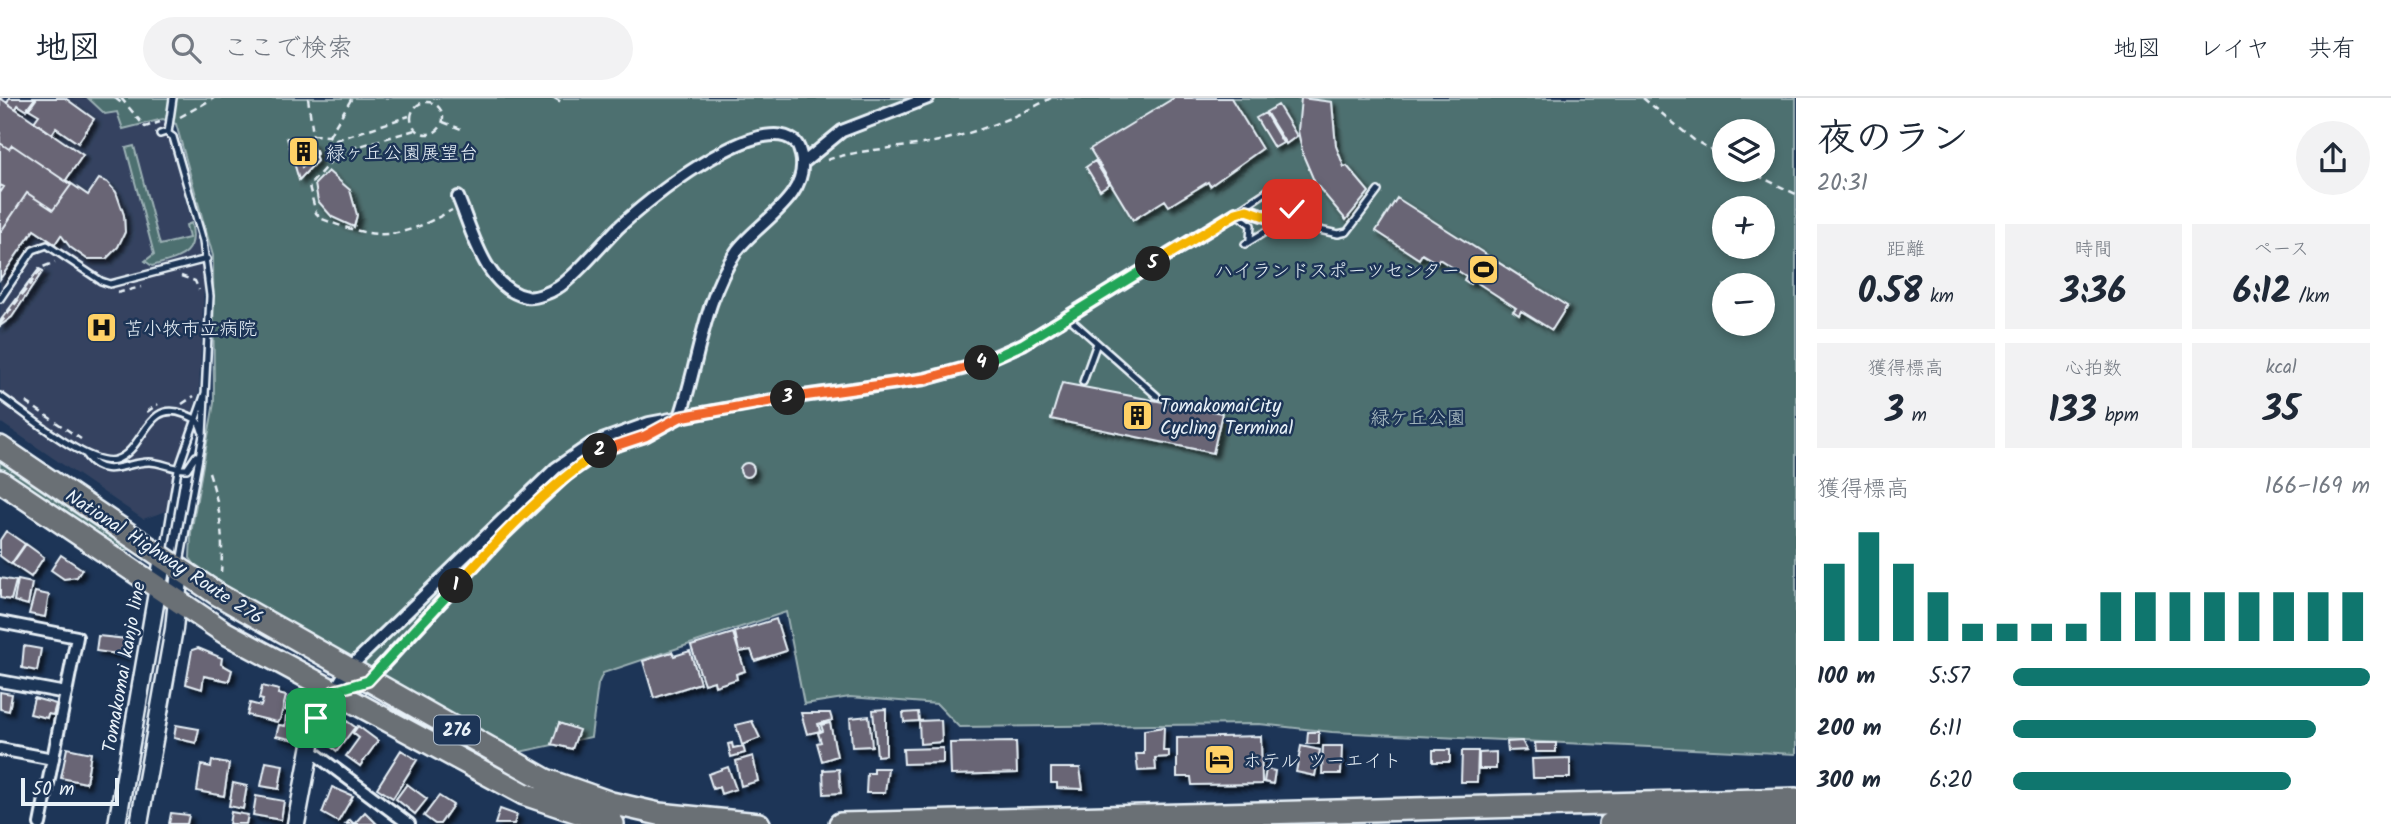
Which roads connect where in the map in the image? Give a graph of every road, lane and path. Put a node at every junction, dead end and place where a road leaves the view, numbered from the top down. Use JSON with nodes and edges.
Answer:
{"nodes":[{"id":1,"x":115,"y":98,"type":"edge"},
{"id":2,"x":121,"y":98,"type":"edge"},
{"id":3,"x":173,"y":98,"type":"edge"},
{"id":4,"x":214,"y":98,"type":"edge"},
{"id":5,"x":308,"y":98,"type":"edge"},
{"id":6,"x":352,"y":98,"type":"edge"},
{"id":7,"x":554,"y":98,"type":"edge"},
{"id":8,"x":928,"y":98,"type":"edge"},
{"id":9,"x":1051,"y":98,"type":"edge"},
{"id":10,"x":1643,"y":98,"type":"edge"},
{"id":11,"x":423,"y":100,"type":"edge"},
{"id":12,"x":563,"y":103,"type":"dead end"},
{"id":13,"x":130,"y":109,"type":"junction"},
{"id":14,"x":188,"y":114,"type":"dead end"},
{"id":15,"x":411,"y":116,"type":"junction"},
{"id":16,"x":443,"y":122,"type":"junction"},
{"id":17,"x":145,"y":127,"type":"dead end"},
{"id":18,"x":461,"y":129,"type":"dead end"},
{"id":19,"x":415,"y":130,"type":"junction"},
{"id":20,"x":168,"y":133,"type":"junction"},
{"id":21,"x":160,"y":134,"type":"dead end"},
{"id":22,"x":329,"y":136,"type":"junction"},
{"id":23,"x":336,"y":140,"type":"junction"},
{"id":24,"x":1712,"y":150,"type":"edge"},
{"id":25,"x":339,"y":152,"type":"junction"},
{"id":26,"x":803,"y":163,"type":"junction"},
{"id":27,"x":1771,"y":182,"type":"edge"},
{"id":28,"x":1378,"y":191,"type":"dead end"},
{"id":29,"x":1796,"y":194,"type":"edge"},
{"id":30,"x":460,"y":201,"type":"joint"},
{"id":31,"x":1232,"y":215,"type":"junction"},
{"id":32,"x":1282,"y":222,"type":"junction"},
{"id":33,"x":207,"y":259,"type":"junction"},
{"id":34,"x":0,"y":299,"type":"edge"},
{"id":35,"x":1067,"y":317,"type":"junction"},
{"id":36,"x":1097,"y":343,"type":"junction"},
{"id":37,"x":1083,"y":382,"type":"dead end"},
{"id":38,"x":207,"y":387,"type":"junction"},
{"id":39,"x":197,"y":391,"type":"dead end"},
{"id":40,"x":0,"y":396,"type":"edge"},
{"id":41,"x":1157,"y":396,"type":"dead end"},
{"id":42,"x":19,"y":397,"type":"dead end"},
{"id":43,"x":160,"y":403,"type":"dead end"},
{"id":44,"x":170,"y":404,"type":"dead end"},
{"id":45,"x":144,"y":417,"type":"dead end"},
{"id":46,"x":680,"y":417,"type":"junction"},
{"id":47,"x":194,"y":418,"type":"junction"},
{"id":48,"x":203,"y":435,"type":"junction"},
{"id":49,"x":84,"y":442,"type":"dead end"},
{"id":50,"x":0,"y":447,"type":"edge"},
{"id":51,"x":199,"y":451,"type":"junction"},
{"id":52,"x":85,"y":454,"type":"junction"},
{"id":53,"x":178,"y":470,"type":"junction"},
{"id":54,"x":209,"y":472,"type":"dead end"},
{"id":55,"x":0,"y":481,"type":"edge"},
{"id":56,"x":172,"y":564,"type":"junction"},
{"id":57,"x":221,"y":572,"type":"dead end"},
{"id":58,"x":159,"y":588,"type":"junction"},
{"id":59,"x":177,"y":601,"type":"junction"},
{"id":60,"x":0,"y":622,"type":"edge"},
{"id":61,"x":348,"y":670,"type":"junction"},
{"id":62,"x":0,"y":681,"type":"edge"},
{"id":63,"x":368,"y":681,"type":"junction"},
{"id":64,"x":334,"y":691,"type":"junction"},
{"id":65,"x":66,"y":693,"type":"junction"},
{"id":66,"x":0,"y":749,"type":"edge"},
{"id":67,"x":310,"y":750,"type":"junction"},
{"id":68,"x":53,"y":759,"type":"junction"},
{"id":69,"x":1796,"y":799,"type":"edge"},
{"id":70,"x":1796,"y":819,"type":"edge"},
{"id":71,"x":1230,"y":820,"type":"edge"},
{"id":72,"x":40,"y":824,"type":"edge"},
{"id":73,"x":117,"y":824,"type":"edge"},
{"id":74,"x":139,"y":824,"type":"edge"},
{"id":75,"x":296,"y":824,"type":"edge"},
{"id":76,"x":409,"y":824,"type":"edge"},
{"id":77,"x":613,"y":824,"type":"edge"},
{"id":78,"x":759,"y":824,"type":"edge"},
{"id":79,"x":840,"y":824,"type":"edge"},
{"id":80,"x":1610,"y":824,"type":"edge"}],
"edges":[{"from":1,"to":13,"type":"path"},
{"from":2,"to":13,"type":"path"},
{"from":3,"to":20,"type":"lane"},
{"from":4,"to":14,"type":"path"},
{"from":5,"to":22,"type":"path"},
{"from":6,"to":22,"type":"path"},
{"from":7,"to":12,"type":"path"},
{"from":8,"to":26,"type":"street"},
{"from":9,"to":26,"type":"path"},
{"from":10,"to":24,"type":"path"},
{"from":11,"to":15,"type":"path"},
{"from":11,"to":16,"type":"path"},
{"from":13,"to":17,"type":"path"},
{"from":15,"to":19,"type":"path"},
{"from":15,"to":23,"type":"path"},
{"from":16,"to":18,"type":"path"},
{"from":16,"to":19,"type":"path"},
{"from":19,"to":25,"type":"path"},
{"from":20,"to":21,"type":"lane"},
{"from":20,"to":33,"type":"lane"},
{"from":22,"to":23,"type":"path"},
{"from":23,"to":25,"type":"path"},
{"from":25,"to":30,"type":"path"},
{"from":26,"to":30,"type":"street"},
{"from":26,"to":46,"type":"street"},
{"from":27,"to":29,"type":"path"},
{"from":28,"to":32,"type":"lane"},
{"from":31,"to":32,"type":"street"},
{"from":31,"to":32,"type":"lane"},
{"from":31,"to":32,"type":"lane"},
{"from":31,"to":35,"type":"street"},
{"from":33,"to":34,"type":"lane"},
{"from":33,"to":38,"type":"lane"},
{"from":35,"to":36,"type":"lane"},
{"from":35,"to":46,"type":"street"},
{"from":36,"to":37,"type":"lane"},
{"from":36,"to":41,"type":"lane"},
{"from":38,"to":47,"type":"lane"},
{"from":38,"to":48,"type":"lane"},
{"from":39,"to":44,"type":"path"},
{"from":40,"to":52,"type":"lane"},
{"from":42,"to":49,"type":"path"},
{"from":43,"to":45,"type":"path"},
{"from":46,"to":61,"type":"street"},
{"from":46,"to":63,"type":"street"},
{"from":47,"to":48,"type":"lane"},
{"from":47,"to":52,"type":"lane"},
{"from":47,"to":53,"type":"lane"},
{"from":48,"to":51,"type":"lane"},
{"from":50,"to":56,"type":"highway","name":"National Highway Route 276","number":"276"},
{"from":51,"to":53,"type":"lane"},
{"from":51,"to":56,"type":"lane"},
{"from":52,"to":53,"type":"lane"},
{"from":53,"to":56,"type":"lane"},
{"from":54,"to":57,"type":"path"},
{"from":55,"to":58,"type":"highway","name":"National Highway Route 276","number":"276"},
{"from":56,"to":58,"type":"main road","name":"Tomakomai kanjo line"},
{"from":56,"to":59,"type":"main road"},
{"from":56,"to":61,"type":"highway","name":"National Highway Route 276","number":"276"},
{"from":58,"to":59,"type":"highway","name":"National Highway Route 276","number":"276"},
{"from":58,"to":73,"type":"main road","name":"Tomakomai kanjo line"},
{"from":59,"to":64,"type":"highway","name":"National Highway Route 276","number":"276"},
{"from":59,"to":74,"type":"main road"},
{"from":60,"to":65,"type":"street"},
{"from":61,"to":63,"type":"highway","name":"National Highway Route 276","number":"276"},
{"from":61,"to":64,"type":"street"},
{"from":62,"to":65,"type":"street"},
{"from":63,"to":64,"type":"street"},
{"from":63,"to":78,"type":"highway","name":"National Highway Route 276","number":"276"},
{"from":64,"to":67,"type":"main road"},
{"from":64,"to":77,"type":"highway","name":"National Highway Route 276","number":"276"},
{"from":65,"to":68,"type":"street"},
{"from":66,"to":68,"type":"street"},
{"from":67,"to":75,"type":"main road"},
{"from":67,"to":76,"type":"street"},
{"from":68,"to":72,"type":"street"},
{"from":69,"to":71,"type":"highway"},
{"from":70,"to":80,"type":"highway"},
{"from":71,"to":79,"type":"highway"}]}
